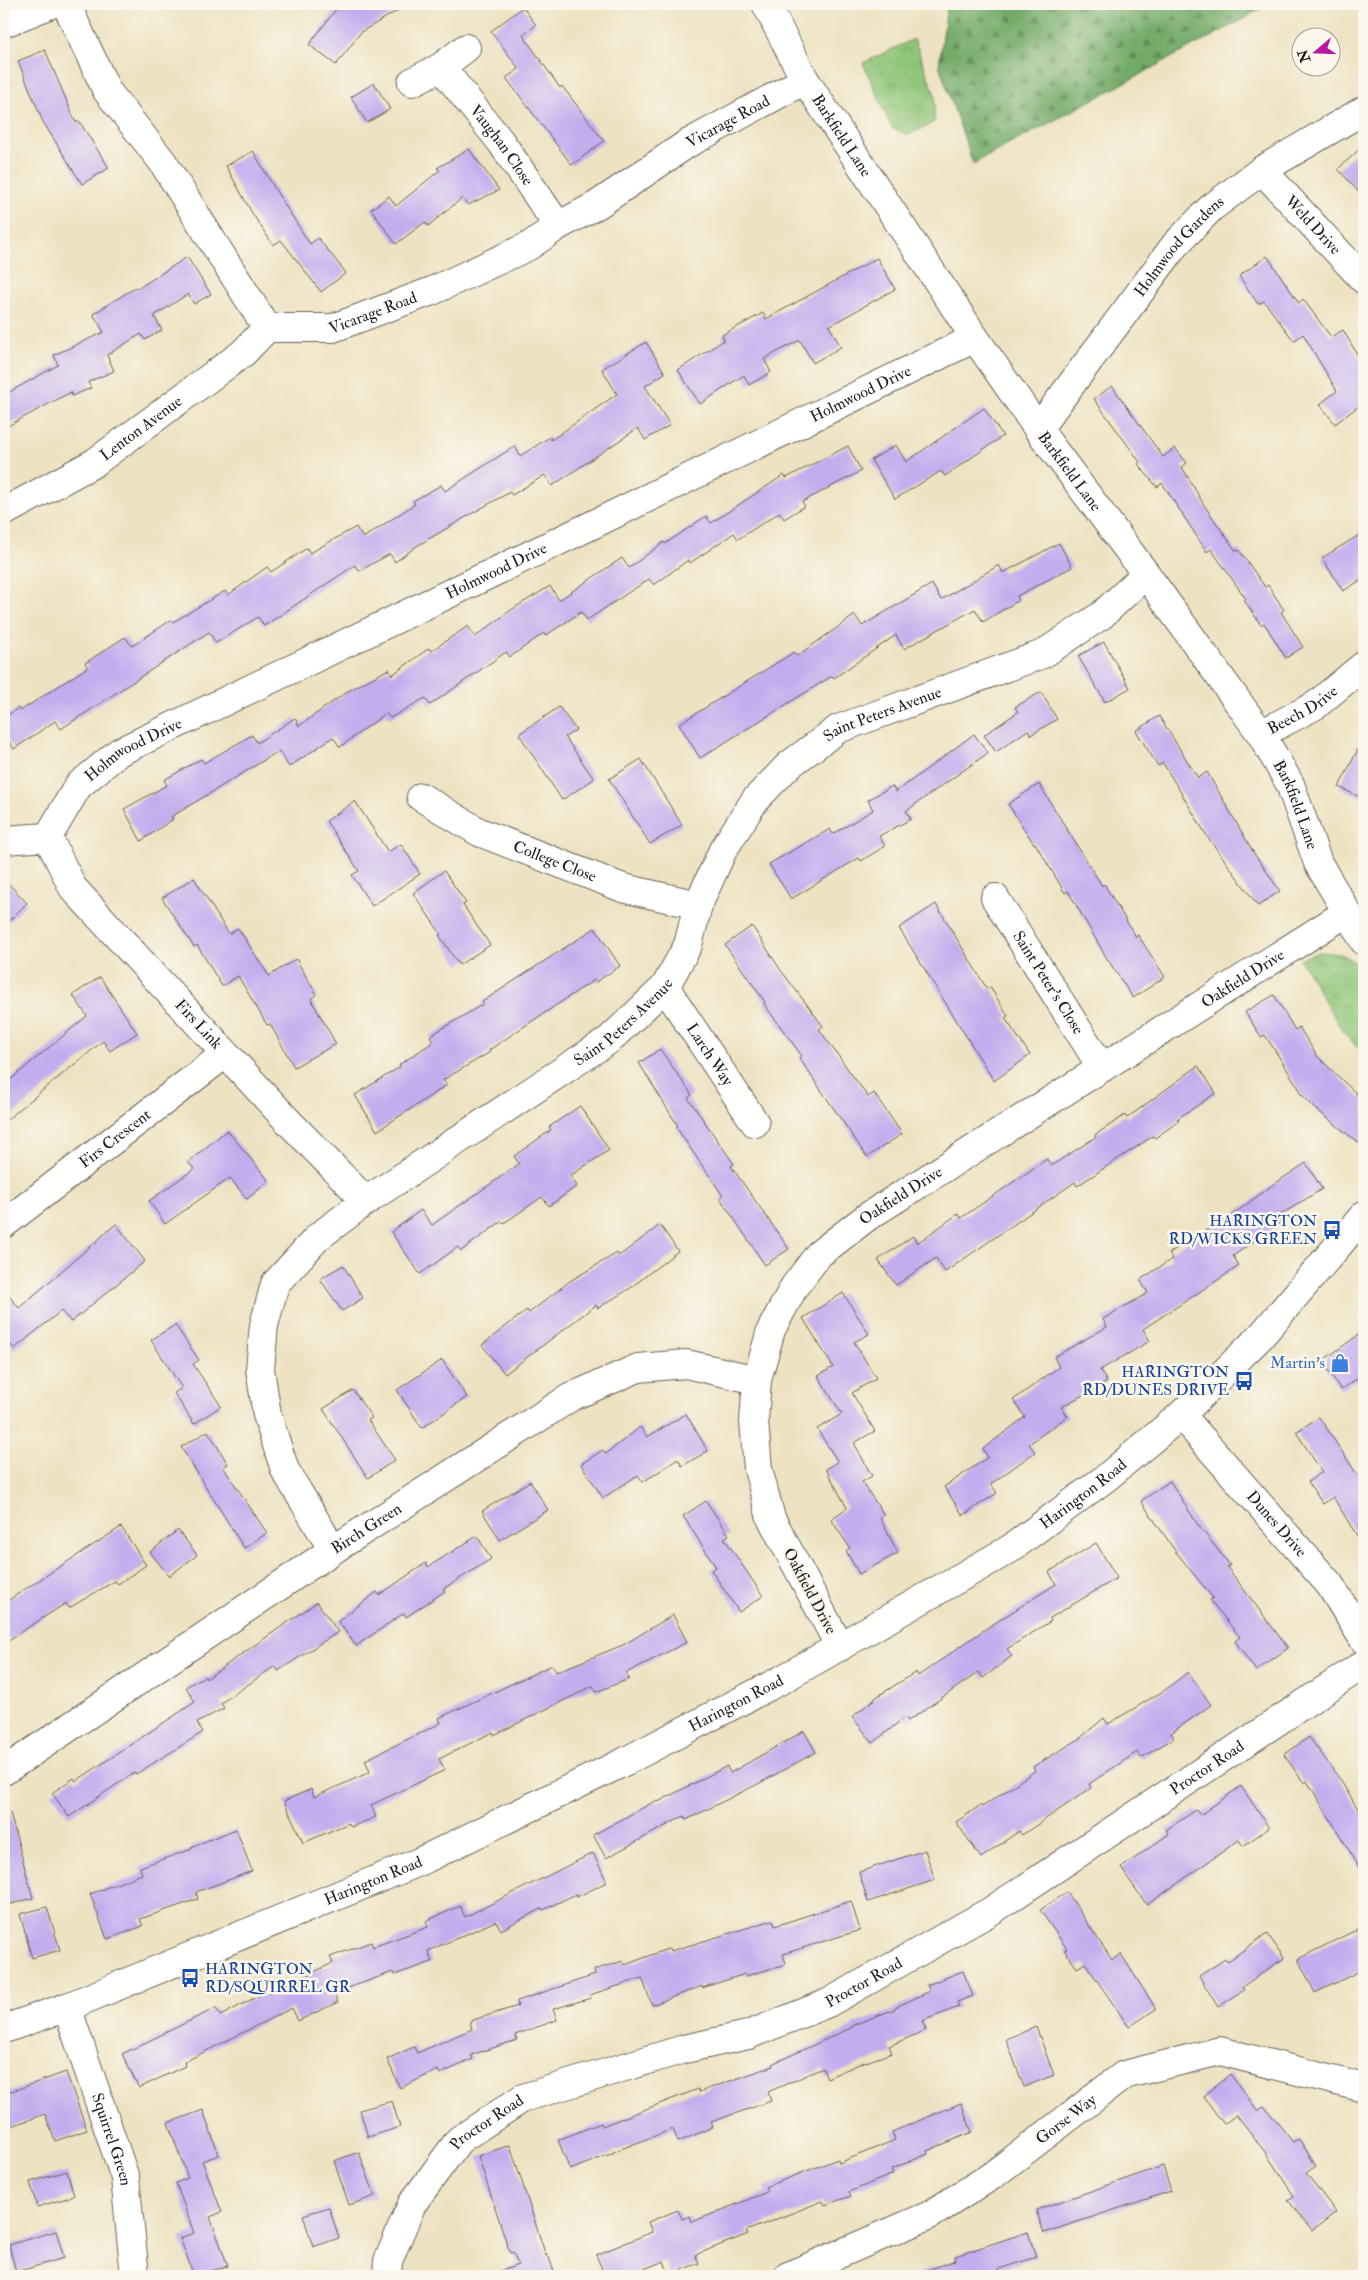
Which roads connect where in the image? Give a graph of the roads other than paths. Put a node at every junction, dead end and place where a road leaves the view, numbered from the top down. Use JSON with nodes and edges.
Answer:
{"nodes":[{"id":1,"x":51,"y":4,"type":"edge"},
{"id":2,"x":66,"y":4,"type":"edge"},
{"id":3,"x":766,"y":4,"type":"edge"},
{"id":4,"x":4,"y":23,"type":"edge"},
{"id":5,"x":466,"y":48,"type":"dead end"},
{"id":6,"x":441,"y":66,"type":"junction"},
{"id":7,"x":805,"y":80,"type":"junction"},
{"id":8,"x":412,"y":82,"type":"dead end"},
{"id":9,"x":1364,"y":110,"type":"edge"},
{"id":10,"x":1262,"y":170,"type":"junction"},
{"id":11,"x":558,"y":226,"type":"junction"},
{"id":12,"x":1364,"y":280,"type":"edge"},
{"id":13,"x":267,"y":328,"type":"junction"},
{"id":14,"x":975,"y":338,"type":"junction"},
{"id":15,"x":1038,"y":429,"type":"junction"},
{"id":16,"x":4,"y":512,"type":"edge"},
{"id":17,"x":1146,"y":574,"type":"junction"},
{"id":18,"x":1364,"y":666,"type":"edge"},
{"id":19,"x":1260,"y":734,"type":"junction"},
{"id":20,"x":421,"y":797,"type":"dead end"},
{"id":21,"x":48,"y":838,"type":"junction"},
{"id":22,"x":4,"y":840,"type":"edge"},
{"id":23,"x":995,"y":898,"type":"dead end"},
{"id":24,"x":698,"y":905,"type":"junction"},
{"id":25,"x":1346,"y":913,"type":"junction"},
{"id":26,"x":1364,"y":941,"type":"edge"},
{"id":27,"x":665,"y":987,"type":"junction"},
{"id":28,"x":225,"y":1054,"type":"junction"},
{"id":29,"x":1102,"y":1068,"type":"junction"},
{"id":30,"x":755,"y":1123,"type":"dead end"},
{"id":31,"x":366,"y":1200,"type":"junction"},
{"id":32,"x":1364,"y":1215,"type":"edge"},
{"id":33,"x":4,"y":1224,"type":"edge"},
{"id":34,"x":757,"y":1380,"type":"junction"},
{"id":35,"x":1181,"y":1415,"type":"junction"},
{"id":36,"x":332,"y":1550,"type":"junction"},
{"id":37,"x":1364,"y":1640,"type":"edge"},
{"id":38,"x":840,"y":1647,"type":"junction"},
{"id":39,"x":1364,"y":1664,"type":"edge"},
{"id":40,"x":4,"y":1770,"type":"edge"},
{"id":41,"x":67,"y":2008,"type":"junction"},
{"id":42,"x":4,"y":2029,"type":"edge"},
{"id":43,"x":1364,"y":2088,"type":"edge"},
{"id":44,"x":135,"y":2276,"type":"edge"},
{"id":45,"x":387,"y":2276,"type":"edge"},
{"id":46,"x":788,"y":2276,"type":"edge"}],
"edges":[{"from":1,"to":4,"type":"street"},
{"from":2,"to":13,"type":"street"},
{"from":3,"to":7,"type":"street","name":"Barkfield Lane"},
{"from":5,"to":6,"type":"street"},
{"from":6,"to":8,"type":"street"},
{"from":6,"to":11,"type":"street","name":"Vaughan Close"},
{"from":7,"to":11,"type":"street","name":"Vicarage Road"},
{"from":7,"to":14,"type":"street","name":"Barkfield Lane"},
{"from":9,"to":10,"type":"street","name":"Holmwood Gardens"},
{"from":10,"to":12,"type":"street","name":"Weld Drive"},
{"from":10,"to":15,"type":"street","name":"Holmwood Gardens"},
{"from":11,"to":13,"type":"street","name":"Vicarage Road"},
{"from":13,"to":16,"type":"street","name":"Lenton Avenue"},
{"from":14,"to":15,"type":"street","name":"Barkfield Lane"},
{"from":14,"to":21,"type":"street","name":"Holmwood Drive"},
{"from":15,"to":17,"type":"street","name":"Barkfield Lane"},
{"from":17,"to":19,"type":"street","name":"Barkfield Lane"},
{"from":17,"to":24,"type":"street","name":"Saint Peters Avenue"},
{"from":18,"to":19,"type":"street","name":"Beech Drive"},
{"from":19,"to":25,"type":"street","name":"Barkfield Lane"},
{"from":20,"to":24,"type":"street","name":"College Close"},
{"from":21,"to":22,"type":"street"},
{"from":21,"to":28,"type":"street","name":"Firs Link"},
{"from":23,"to":29,"type":"street","name":"Saint Peter's Close"},
{"from":24,"to":27,"type":"street","name":"Saint Peters Avenue"},
{"from":25,"to":26,"type":"street","name":"Barkfield Lane"},
{"from":25,"to":29,"type":"street","name":"Oakfield Drive"},
{"from":27,"to":30,"type":"street","name":"Larch Way"},
{"from":27,"to":31,"type":"street","name":"Saint Peters Avenue"},
{"from":28,"to":31,"type":"street","name":"Firs Link"},
{"from":28,"to":33,"type":"street","name":"Firs Crescent"},
{"from":29,"to":34,"type":"street","name":"Oakfield Drive"},
{"from":31,"to":36,"type":"street","name":"Saint Peters Avenue"},
{"from":32,"to":35,"type":"street","name":"Harington Road"},
{"from":34,"to":36,"type":"street","name":"Birch Green"},
{"from":34,"to":38,"type":"street","name":"Oakfield Drive"},
{"from":35,"to":37,"type":"street","name":"Dunes Drive"},
{"from":35,"to":38,"type":"street","name":"Harington Road"},
{"from":36,"to":40,"type":"street","name":"Birch Green"},
{"from":38,"to":41,"type":"street","name":"Harington Road"},
{"from":39,"to":45,"type":"street","name":"Proctor Road"},
{"from":41,"to":42,"type":"street","name":"Harington Road"},
{"from":41,"to":44,"type":"street","name":"Squirrel Green"},
{"from":43,"to":46,"type":"street","name":"Gorse Way"}]}
